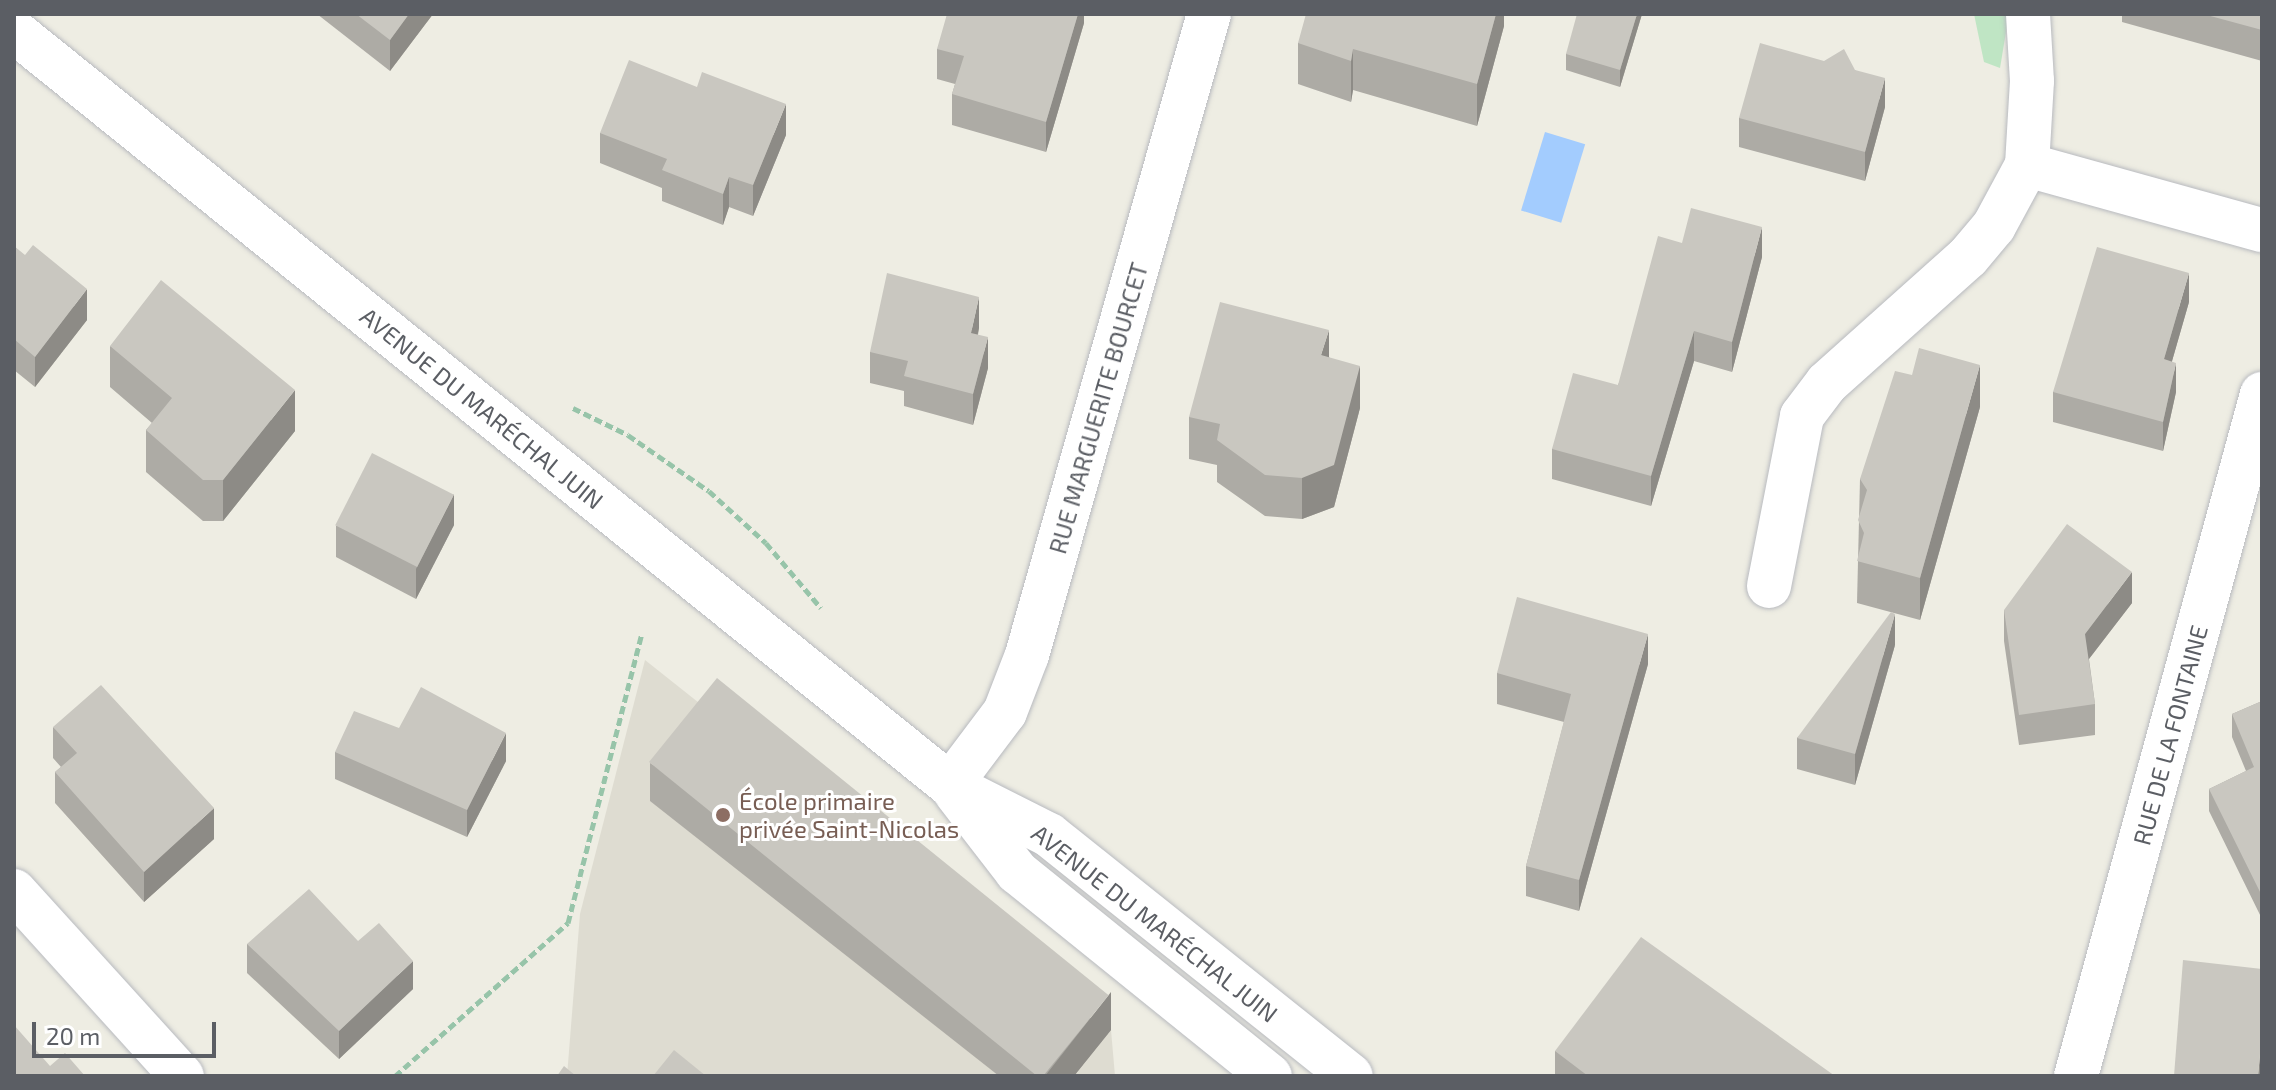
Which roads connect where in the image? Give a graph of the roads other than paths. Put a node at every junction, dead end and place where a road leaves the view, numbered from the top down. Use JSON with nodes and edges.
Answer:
{"nodes":[{"id":1,"x":1209,"y":14,"type":"edge"},
{"id":2,"x":2028,"y":14,"type":"edge"},
{"id":3,"x":14,"y":31,"type":"edge"},
{"id":4,"x":2027,"y":165,"type":"junction"},
{"id":5,"x":2262,"y":230,"type":"edge"},
{"id":6,"x":2262,"y":394,"type":"edge"},
{"id":7,"x":1769,"y":586,"type":"dead end"},
{"id":8,"x":950,"y":785,"type":"junction"},
{"id":9,"x":14,"y":891,"type":"edge"},
{"id":10,"x":182,"y":1076,"type":"edge"},
{"id":11,"x":1270,"y":1076,"type":"edge"},
{"id":12,"x":1351,"y":1076,"type":"edge"},
{"id":13,"x":2076,"y":1076,"type":"edge"}],
"edges":[{"from":1,"to":8,"type":"street","name":"RUE MARGUERITE BOURCET"},
{"from":2,"to":4,"type":"street"},
{"from":3,"to":8,"type":"street","name":"AVENUE DU MARÉCHAL JUIN"},
{"from":4,"to":5,"type":"street"},
{"from":4,"to":7,"type":"street"},
{"from":6,"to":13,"type":"street","name":"RUE DE LA FONTAINE"},
{"from":8,"to":11,"type":"street","name":"AVENUE DU MARÉCHAL JUIN"},
{"from":8,"to":12,"type":"street","name":"AVENUE DU MARÉCHAL JUIN"},
{"from":9,"to":10,"type":"street"}]}
